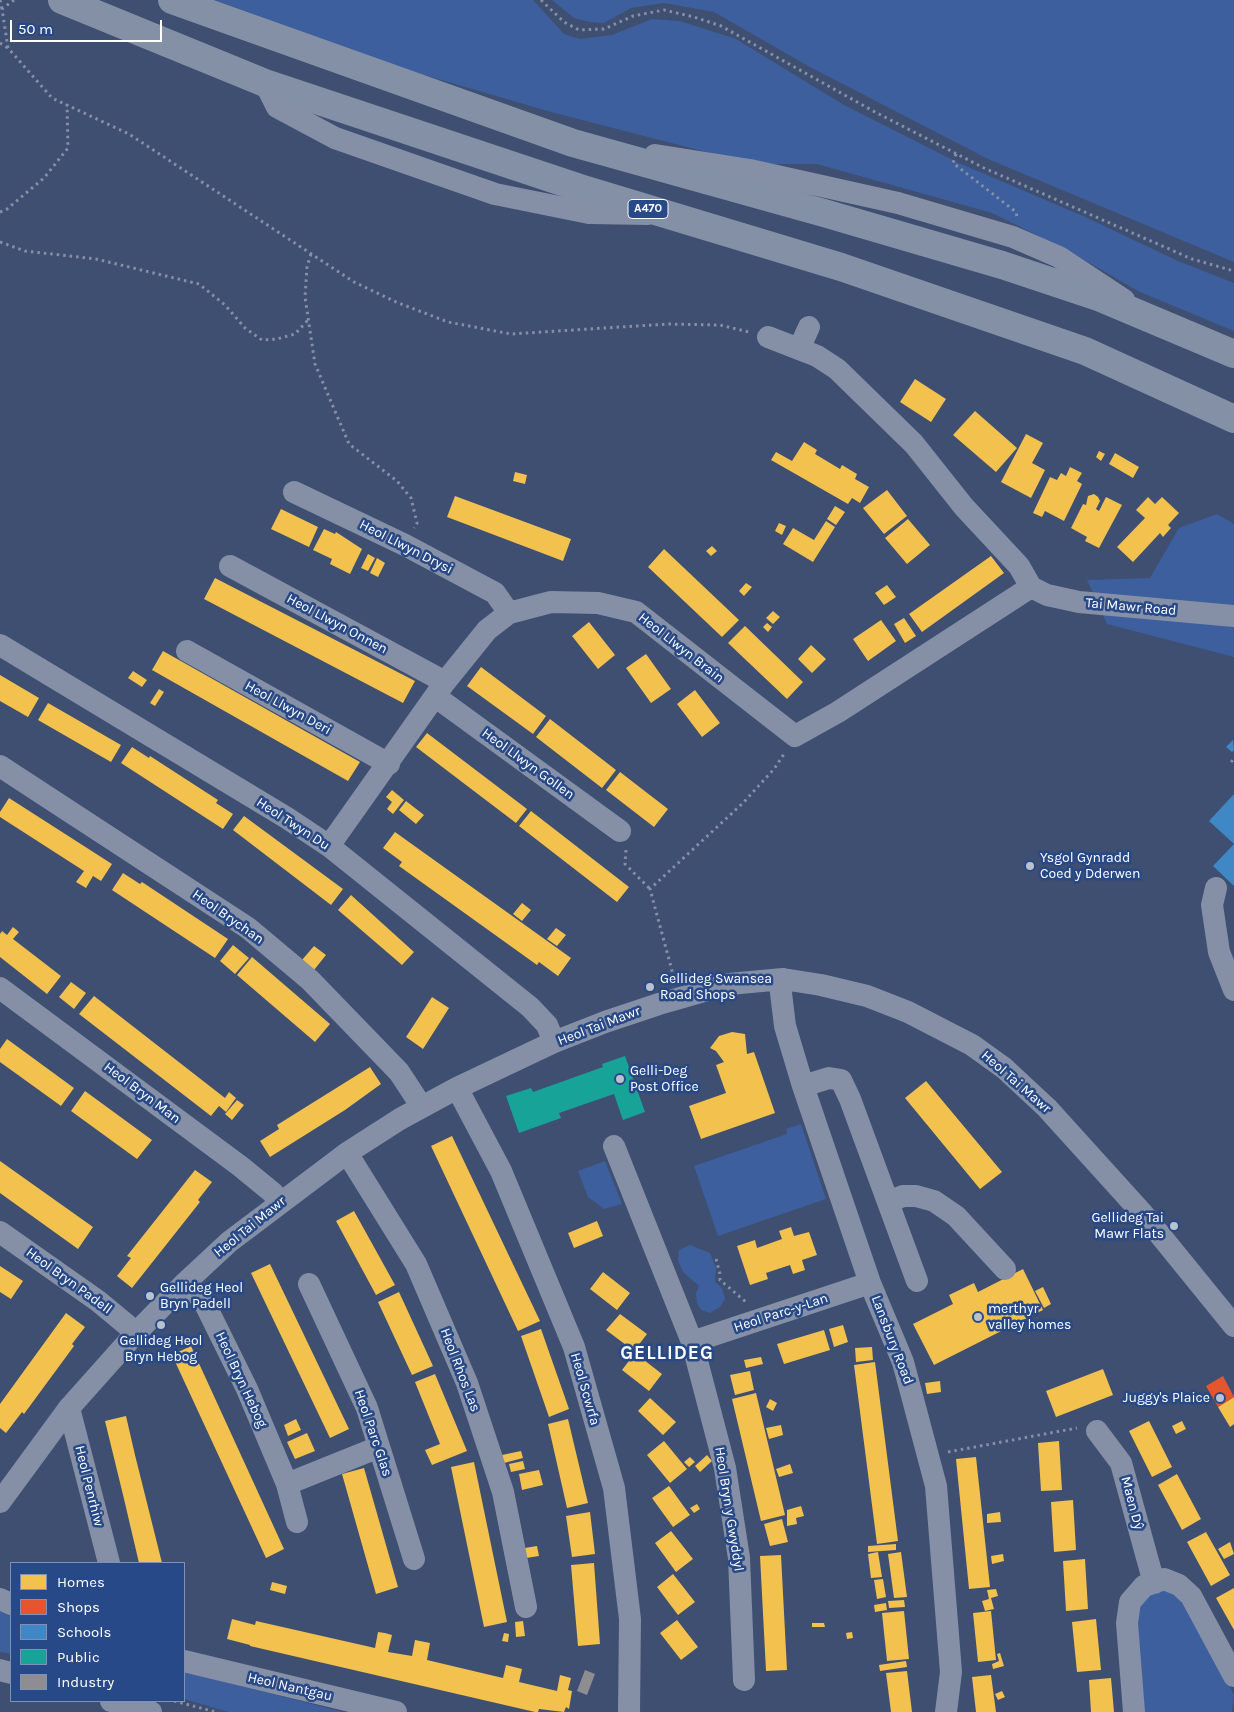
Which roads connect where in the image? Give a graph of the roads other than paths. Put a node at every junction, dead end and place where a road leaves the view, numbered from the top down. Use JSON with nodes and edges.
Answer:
{"nodes":[{"id":1,"x":62,"y":0,"type":"edge"},
{"id":2,"x":172,"y":0,"type":"edge"},
{"id":3,"x":573,"y":143,"type":"junction"},
{"id":4,"x":1157,"y":320,"type":"junction"},
{"id":5,"x":809,"y":327,"type":"dead end"},
{"id":6,"x":768,"y":337,"type":"road end"},
{"id":7,"x":799,"y":349,"type":"junction"},
{"id":8,"x":1234,"y":354,"type":"edge"},
{"id":9,"x":1234,"y":419,"type":"edge"},
{"id":10,"x":294,"y":492,"type":"dead end"},
{"id":11,"x":230,"y":566,"type":"dead end"},
{"id":12,"x":1031,"y":587,"type":"junction"},
{"id":13,"x":509,"y":613,"type":"junction"},
{"id":14,"x":1234,"y":616,"type":"edge"},
{"id":15,"x":0,"y":645,"type":"edge"},
{"id":16,"x":187,"y":651,"type":"dead end"},
{"id":17,"x":440,"y":690,"type":"junction"},
{"id":18,"x":389,"y":764,"type":"junction"},
{"id":19,"x":0,"y":766,"type":"edge"},
{"id":20,"x":620,"y":830,"type":"road end"},
{"id":21,"x":329,"y":846,"type":"junction"},
{"id":22,"x":1216,"y":888,"type":"dead end"},
{"id":23,"x":783,"y":979,"type":"junction"},
{"id":24,"x":0,"y":988,"type":"edge"},
{"id":25,"x":1234,"y":990,"type":"edge"},
{"id":26,"x":554,"y":1042,"type":"junction"},
{"id":27,"x":803,"y":1086,"type":"junction"},
{"id":28,"x":457,"y":1088,"type":"junction"},
{"id":29,"x":422,"y":1107,"type":"junction"},
{"id":30,"x":614,"y":1146,"type":"dead end"},
{"id":31,"x":347,"y":1153,"type":"junction"},
{"id":32,"x":888,"y":1202,"type":"junction"},
{"id":33,"x":279,"y":1203,"type":"junction"},
{"id":34,"x":0,"y":1232,"type":"edge"},
{"id":35,"x":1005,"y":1269,"type":"dead end"},
{"id":36,"x":186,"y":1282,"type":"junction"},
{"id":37,"x":917,"y":1282,"type":"dead end"},
{"id":38,"x":870,"y":1283,"type":"junction"},
{"id":39,"x":309,"y":1284,"type":"dead end"},
{"id":40,"x":1231,"y":1317,"type":"edge"},
{"id":41,"x":135,"y":1334,"type":"junction"},
{"id":42,"x":692,"y":1342,"type":"junction"},
{"id":43,"x":69,"y":1408,"type":"junction"},
{"id":44,"x":1097,"y":1431,"type":"road end"},
{"id":45,"x":379,"y":1447,"type":"junction"},
{"id":46,"x":287,"y":1484,"type":"junction"},
{"id":47,"x":2,"y":1493,"type":"edge"},
{"id":48,"x":297,"y":1522,"type":"dead end"},
{"id":49,"x":414,"y":1559,"type":"dead end"},
{"id":50,"x":109,"y":1562,"type":"edge"},
{"id":51,"x":1154,"y":1583,"type":"junction"},
{"id":52,"x":526,"y":1607,"type":"dead end"},
{"id":53,"x":185,"y":1662,"type":"edge"},
{"id":54,"x":1234,"y":1676,"type":"edge"},
{"id":55,"x":744,"y":1680,"type":"dead end"},
{"id":56,"x":115,"y":1702,"type":"edge"},
{"id":57,"x":151,"y":1712,"type":"edge"},
{"id":58,"x":396,"y":1712,"type":"edge"},
{"id":59,"x":629,"y":1712,"type":"edge"},
{"id":60,"x":946,"y":1712,"type":"edge"},
{"id":61,"x":1134,"y":1712,"type":"edge"}],
"edges":[{"from":1,"to":9,"type":"highway","number":"A470"},
{"from":2,"to":3,"type":"highway"},
{"from":3,"to":4,"type":"highway"},
{"from":3,"to":4,"type":"street"},
{"from":4,"to":8,"type":"highway"},
{"from":5,"to":7,"type":"street"},
{"from":6,"to":7,"type":"street"},
{"from":7,"to":12,"type":"street"},
{"from":10,"to":13,"type":"street","name":"Heol Llwyn Drysi"},
{"from":11,"to":17,"type":"street","name":"Heol Llwyn Onnen"},
{"from":12,"to":13,"type":"street","name":"Heol Llwyn Brain"},
{"from":12,"to":14,"type":"street","name":"Tai Mawr Road"},
{"from":13,"to":17,"type":"street","name":"Heol Llwyn Brain"},
{"from":15,"to":21,"type":"street","name":"Heol Twyn Du"},
{"from":16,"to":18,"type":"street","name":"Heol Llwyn Deri"},
{"from":17,"to":18,"type":"street","name":"Heol Llwyn Brain"},
{"from":17,"to":20,"type":"street","name":"Heol Llwyn Gollen"},
{"from":18,"to":21,"type":"street","name":"Heol Llwyn Brain"},
{"from":19,"to":29,"type":"street","name":"Heol Brychan"},
{"from":21,"to":26,"type":"street","name":"Heol Twyn Du"},
{"from":22,"to":25,"type":"street"},
{"from":23,"to":26,"type":"street","name":"Heol Tai Mawr"},
{"from":23,"to":27,"type":"street","name":"Lansbury Road"},
{"from":23,"to":40,"type":"street","name":"Heol Tai Mawr"},
{"from":24,"to":33,"type":"street","name":"Heol Bryn Man"},
{"from":26,"to":28,"type":"street","name":"Heol Tai Mawr"},
{"from":27,"to":32,"type":"street"},
{"from":27,"to":38,"type":"street","name":"Lansbury Road"},
{"from":28,"to":29,"type":"street","name":"Heol Tai Mawr"},
{"from":28,"to":59,"type":"street","name":"Heol Scwrfa"},
{"from":29,"to":31,"type":"street","name":"Heol Tai Mawr"},
{"from":30,"to":42,"type":"street","name":"Heol Bryn y Gwyddyl"},
{"from":31,"to":33,"type":"street","name":"Heol Tai Mawr"},
{"from":31,"to":52,"type":"street","name":"Heol Rhos Las"},
{"from":32,"to":35,"type":"street"},
{"from":32,"to":37,"type":"street"},
{"from":33,"to":36,"type":"street","name":"Heol Tai Mawr"},
{"from":34,"to":41,"type":"street","name":"Heol Bryn Padell"},
{"from":36,"to":41,"type":"street","name":"Heol Tai Mawr"},
{"from":36,"to":46,"type":"street","name":"Heol Bryn Hebog"},
{"from":38,"to":42,"type":"street","name":"Heol Parc-y-Lan"},
{"from":38,"to":60,"type":"street","name":"Lansbury Road"},
{"from":39,"to":45,"type":"street","name":"Heol Parc Glas"},
{"from":41,"to":43,"type":"street","name":"Heol Tai Mawr"},
{"from":42,"to":55,"type":"street","name":"Heol Bryn y Gwyddyl"},
{"from":43,"to":47,"type":"street","name":"Heol Tai Mawr"},
{"from":43,"to":50,"type":"street","name":"Heol Penrhiw"},
{"from":44,"to":51,"type":"street","name":"Maen Dŷ"},
{"from":45,"to":46,"type":"street"},
{"from":45,"to":49,"type":"street","name":"Heol Parc Glas"},
{"from":46,"to":48,"type":"street","name":"Heol Bryn Hebog"},
{"from":51,"to":54,"type":"street"},
{"from":51,"to":61,"type":"street"},
{"from":53,"to":58,"type":"street","name":"Heol Nantgau"},
{"from":56,"to":57,"type":"street"}]}
